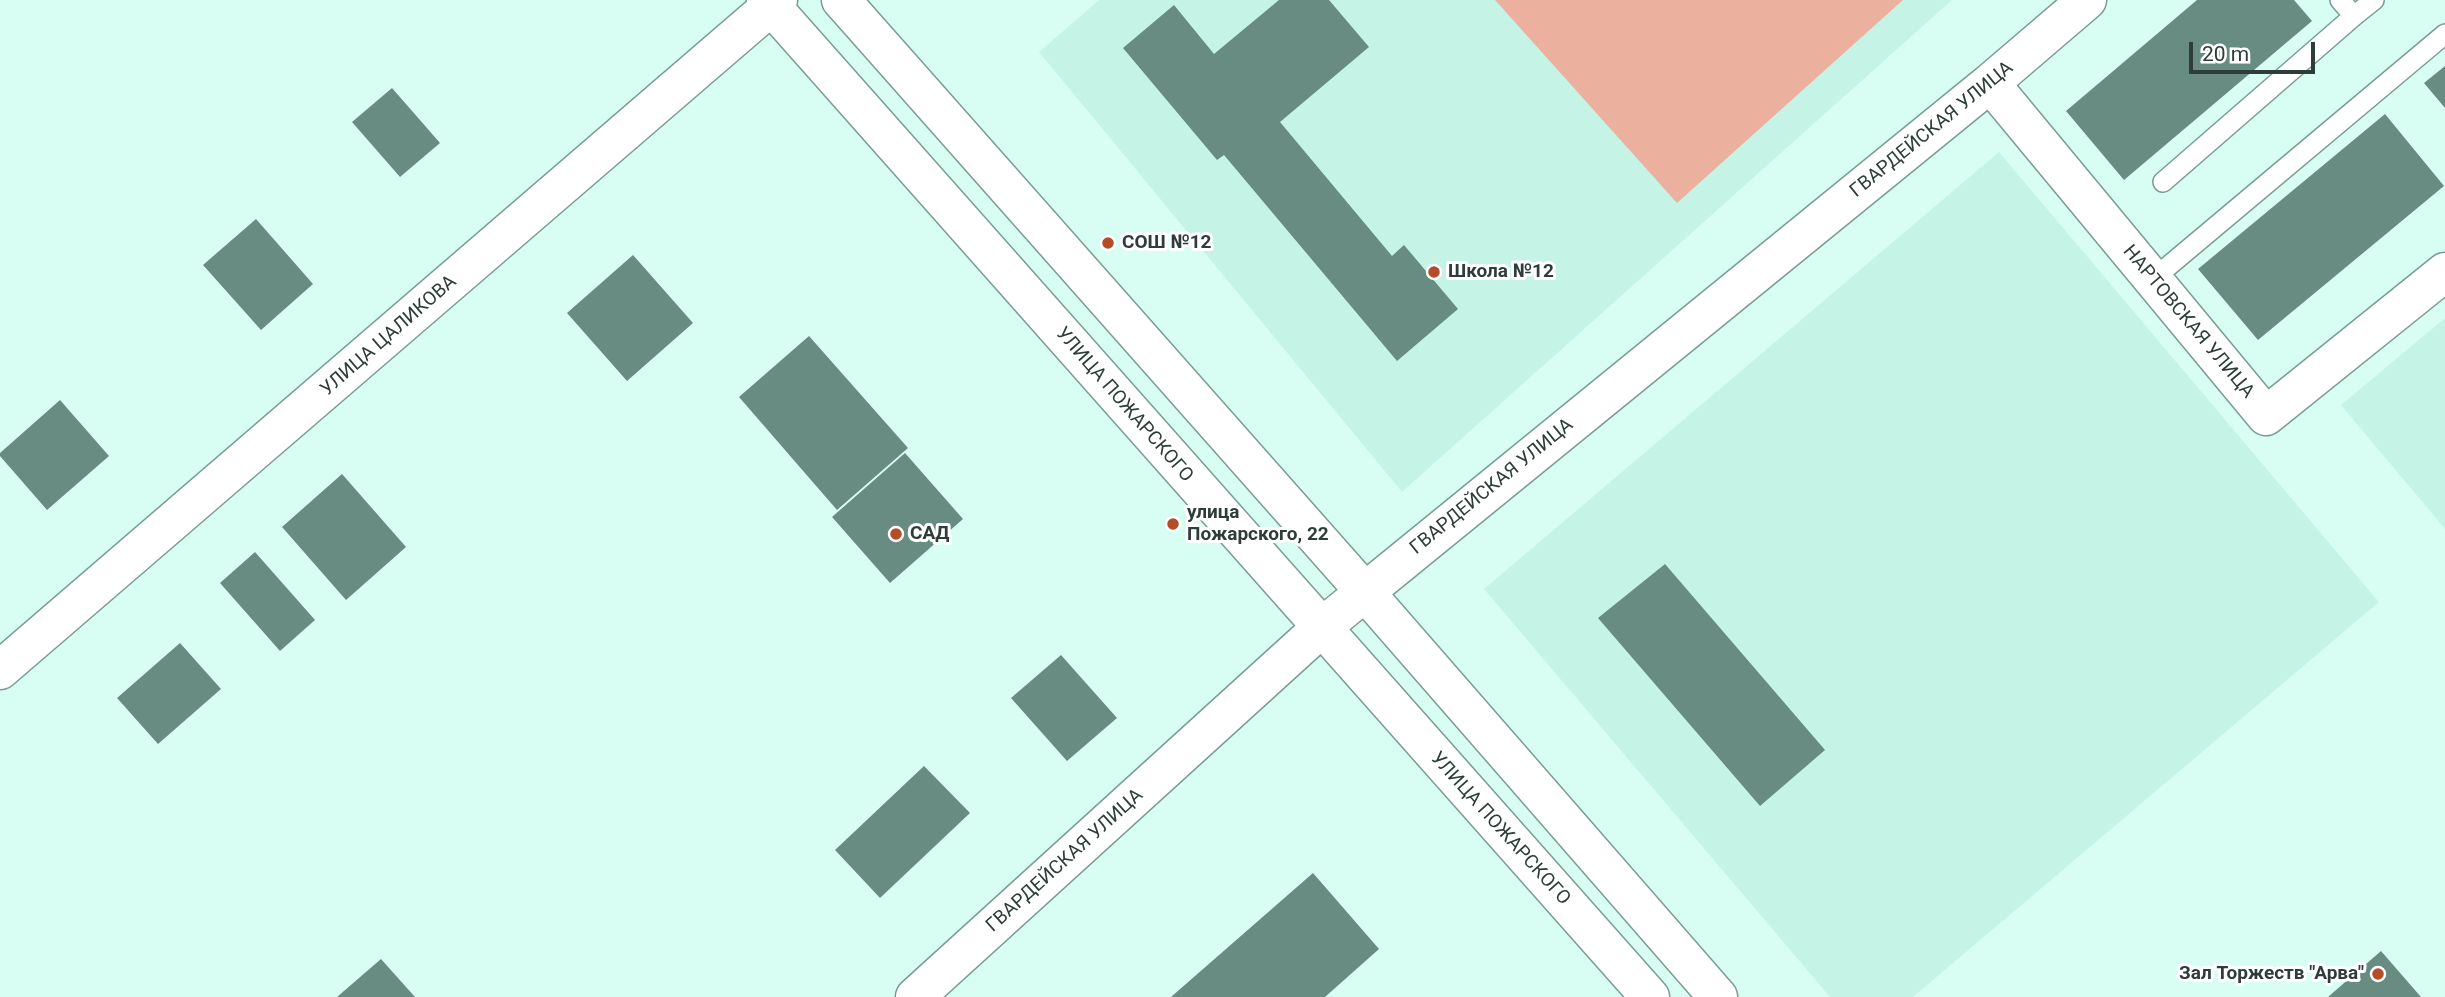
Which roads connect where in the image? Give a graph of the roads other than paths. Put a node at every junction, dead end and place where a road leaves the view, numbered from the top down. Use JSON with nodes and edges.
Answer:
{"nodes":[{"id":1,"x":841,"y":0,"type":"edge"},
{"id":2,"x":2087,"y":0,"type":"edge"},
{"id":3,"x":2340,"y":0,"type":"edge"},
{"id":4,"x":2374,"y":0,"type":"edge"},
{"id":5,"x":772,"y":2,"type":"edge"},
{"id":6,"x":2354,"y":16,"type":"junction"},
{"id":7,"x":2445,"y":34,"type":"edge"},
{"id":8,"x":1990,"y":83,"type":"junction"},
{"id":9,"x":2163,"y":182,"type":"dead end"},
{"id":10,"x":2445,"y":272,"type":"edge"},
{"id":11,"x":2153,"y":279,"type":"junction"},
{"id":12,"x":1364,"y":592,"type":"junction"},
{"id":13,"x":1321,"y":628,"type":"junction"},
{"id":14,"x":0,"y":670,"type":"edge"},
{"id":15,"x":915,"y":997,"type":"edge"},
{"id":16,"x":1650,"y":997,"type":"edge"},
{"id":17,"x":1718,"y":997,"type":"edge"}],
"edges":[{"from":1,"to":12,"type":"street"},
{"from":2,"to":8,"type":"street","name":"ГВАРДЕЙСКАЯ УЛИЦА"},
{"from":3,"to":6,"type":"lane"},
{"from":4,"to":6,"type":"lane"},
{"from":5,"to":13,"type":"street","name":"УЛИЦА ПОЖАРСКОГО"},
{"from":5,"to":14,"type":"street","name":"УЛИЦА ЦАЛИКОВА"},
{"from":6,"to":9,"type":"lane"},
{"from":7,"to":11,"type":"lane"},
{"from":8,"to":11,"type":"street","name":"НАРТОВСКАЯ УЛИЦА"},
{"from":8,"to":12,"type":"street","name":"ГВАРДЕЙСКАЯ УЛИЦА"},
{"from":10,"to":11,"type":"street","name":"НАРТОВСКАЯ УЛИЦА"},
{"from":12,"to":13,"type":"street","name":"ГВАРДЕЙСКАЯ УЛИЦА"},
{"from":12,"to":17,"type":"street"},
{"from":13,"to":15,"type":"street","name":"ГВАРДЕЙСКАЯ УЛИЦА"},
{"from":13,"to":16,"type":"street","name":"УЛИЦА ПОЖАРСКОГО"}]}
